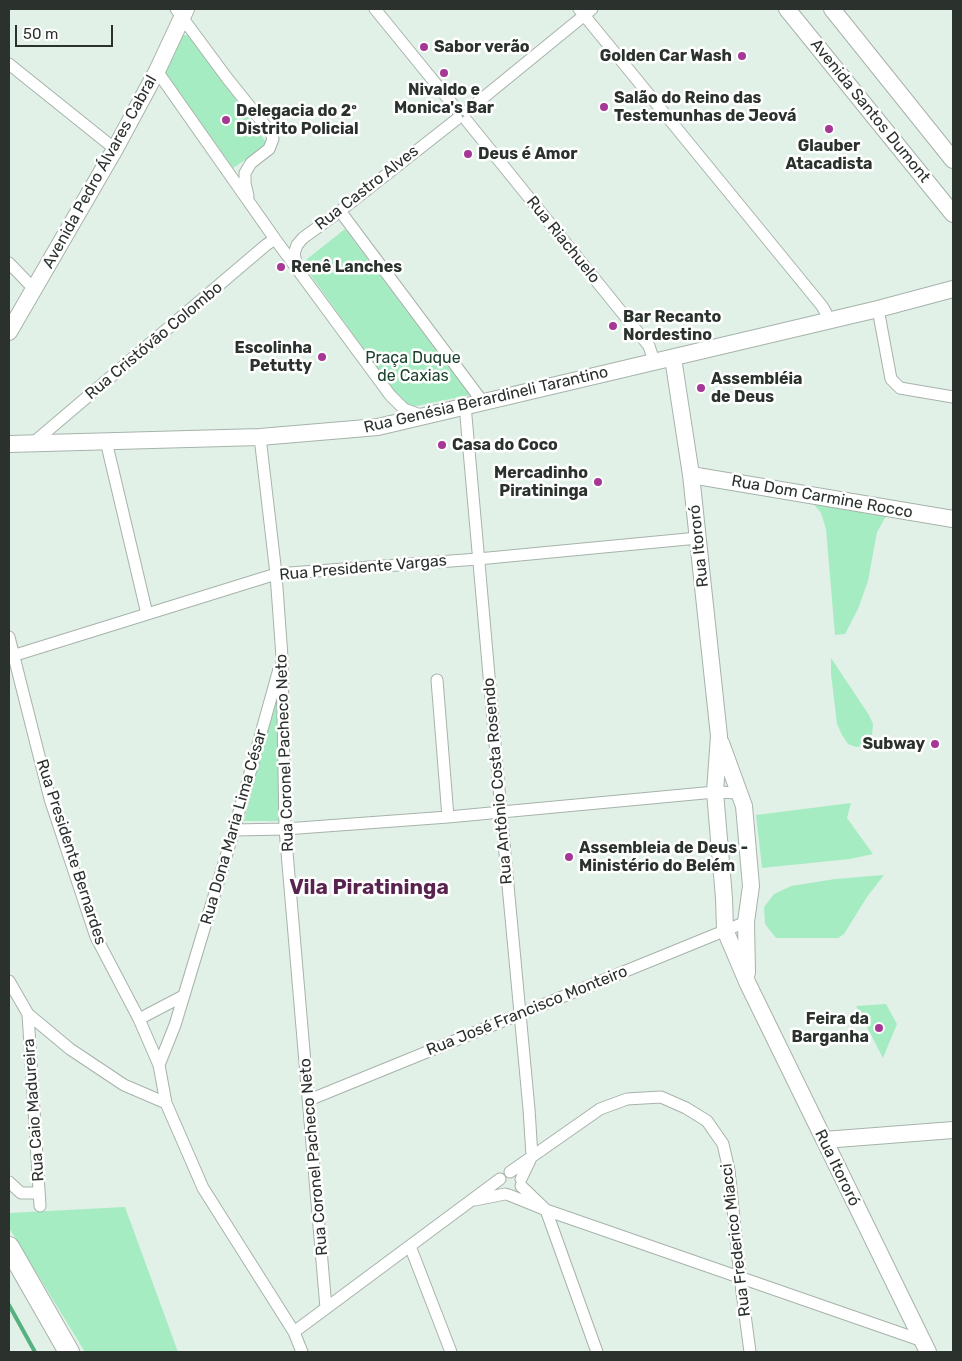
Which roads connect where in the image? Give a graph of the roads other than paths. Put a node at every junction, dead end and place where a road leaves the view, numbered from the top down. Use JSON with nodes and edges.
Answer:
{"nodes":[{"id":1,"x":375,"y":9,"type":"edge"},
{"id":2,"x":787,"y":9,"type":"edge"},
{"id":3,"x":182,"y":11,"type":"edge"},
{"id":4,"x":585,"y":11,"type":"edge"},
{"id":5,"x":838,"y":11,"type":"edge"},
{"id":6,"x":9,"y":64,"type":"edge"},
{"id":7,"x":157,"y":71,"type":"junction"},
{"id":8,"x":462,"y":116,"type":"junction"},
{"id":9,"x":115,"y":149,"type":"junction"},
{"id":10,"x":220,"y":160,"type":"junction"},
{"id":11,"x":953,"y":160,"type":"edge"},
{"id":12,"x":251,"y":163,"type":"junction"},
{"id":13,"x":248,"y":200,"type":"junction"},
{"id":14,"x":340,"y":211,"type":"junction"},
{"id":15,"x":953,"y":214,"type":"edge"},
{"id":16,"x":275,"y":239,"type":"junction"},
{"id":17,"x":9,"y":263,"type":"edge"},
{"id":18,"x":297,"y":267,"type":"junction"},
{"id":19,"x":34,"y":289,"type":"junction"},
{"id":20,"x":953,"y":289,"type":"edge"},
{"id":21,"x":878,"y":309,"type":"junction"},
{"id":22,"x":825,"y":321,"type":"junction"},
{"id":23,"x":9,"y":332,"type":"edge"},
{"id":24,"x":673,"y":358,"type":"junction"},
{"id":25,"x":654,"y":361,"type":"junction"},
{"id":26,"x":953,"y":397,"type":"edge"},
{"id":27,"x":482,"y":401,"type":"junction"},
{"id":28,"x":465,"y":405,"type":"junction"},
{"id":29,"x":424,"y":416,"type":"junction"},
{"id":30,"x":260,"y":437,"type":"junction"},
{"id":31,"x":106,"y":441,"type":"junction"},
{"id":32,"x":33,"y":443,"type":"junction"},
{"id":33,"x":9,"y":444,"type":"edge"},
{"id":34,"x":691,"y":475,"type":"junction"},
{"id":35,"x":953,"y":519,"type":"edge"},
{"id":36,"x":698,"y":538,"type":"junction"},
{"id":37,"x":478,"y":559,"type":"junction"},
{"id":38,"x":276,"y":574,"type":"junction"},
{"id":39,"x":147,"y":614,"type":"junction"},
{"id":40,"x":9,"y":638,"type":"edge"},
{"id":41,"x":11,"y":656,"type":"edge"},
{"id":42,"x":282,"y":656,"type":"junction"},
{"id":43,"x":437,"y":680,"type":"dead end"},
{"id":44,"x":719,"y":736,"type":"junction"},
{"id":45,"x":715,"y":792,"type":"junction"},
{"id":46,"x":739,"y":793,"type":"junction"},
{"id":47,"x":501,"y":811,"type":"junction"},
{"id":48,"x":448,"y":817,"type":"junction"},
{"id":49,"x":285,"y":829,"type":"junction"},
{"id":50,"x":234,"y":830,"type":"junction"},
{"id":51,"x":746,"y":922,"type":"junction"},
{"id":52,"x":725,"y":930,"type":"junction"},
{"id":53,"x":9,"y":981,"type":"edge"},
{"id":54,"x":748,"y":984,"type":"junction"},
{"id":55,"x":183,"y":996,"type":"junction"},
{"id":56,"x":520,"y":1013,"type":"junction"},
{"id":57,"x":28,"y":1014,"type":"junction"},
{"id":58,"x":139,"y":1019,"type":"junction"},
{"id":59,"x":159,"y":1064,"type":"junction"},
{"id":60,"x":309,"y":1100,"type":"junction"},
{"id":61,"x":166,"y":1103,"type":"junction"},
{"id":62,"x":953,"y":1130,"type":"edge"},
{"id":63,"x":824,"y":1140,"type":"junction"},
{"id":64,"x":532,"y":1156,"type":"junction"},
{"id":65,"x":510,"y":1172,"type":"junction"},
{"id":66,"x":500,"y":1179,"type":"junction"},
{"id":67,"x":9,"y":1182,"type":"edge"},
{"id":68,"x":521,"y":1182,"type":"junction"},
{"id":69,"x":39,"y":1193,"type":"junction"},
{"id":70,"x":507,"y":1194,"type":"junction"},
{"id":71,"x":471,"y":1201,"type":"junction"},
{"id":72,"x":40,"y":1206,"type":"dead end"},
{"id":73,"x":546,"y":1210,"type":"junction"},
{"id":74,"x":410,"y":1246,"type":"junction"},
{"id":75,"x":9,"y":1247,"type":"edge"},
{"id":76,"x":740,"y":1277,"type":"junction"},
{"id":77,"x":326,"y":1308,"type":"junction"},
{"id":78,"x":294,"y":1332,"type":"junction"},
{"id":79,"x":925,"y":1347,"type":"edge"},
{"id":80,"x":69,"y":1352,"type":"edge"},
{"id":81,"x":302,"y":1352,"type":"edge"},
{"id":82,"x":451,"y":1352,"type":"edge"},
{"id":83,"x":597,"y":1352,"type":"edge"},
{"id":84,"x":750,"y":1352,"type":"edge"}],
"edges":[{"from":1,"to":8,"type":"street","name":"Rua Riachuelo"},
{"from":2,"to":15,"type":"main road","name":"Avenida Santos Dumont"},
{"from":3,"to":7,"type":"main road","name":"Avenida Pedro Álvares Cabral"},
{"from":3,"to":12,"type":"street"},
{"from":4,"to":8,"type":"street","name":"Rua Castro Alves"},
{"from":4,"to":22,"type":"street"},
{"from":5,"to":11,"type":"main road"},
{"from":6,"to":9,"type":"street"},
{"from":7,"to":9,"type":"main road","name":"Avenida Pedro Álvares Cabral"},
{"from":7,"to":10,"type":"street"},
{"from":8,"to":14,"type":"street","name":"Rua Castro Alves"},
{"from":8,"to":25,"type":"street","name":"Rua Riachuelo"},
{"from":9,"to":19,"type":"main road","name":"Avenida Pedro Álvares Cabral"},
{"from":10,"to":12,"type":"street"},
{"from":10,"to":13,"type":"street"},
{"from":12,"to":13,"type":"street"},
{"from":13,"to":16,"type":"street"},
{"from":14,"to":18,"type":"street","name":"Rua Castro Alves"},
{"from":14,"to":27,"type":"street"},
{"from":16,"to":18,"type":"street"},
{"from":16,"to":32,"type":"street","name":"Rua Cristóvão Colombo"},
{"from":17,"to":19,"type":"street"},
{"from":18,"to":29,"type":"street"},
{"from":19,"to":23,"type":"main road","name":"Avenida Pedro Álvares Cabral"},
{"from":20,"to":21,"type":"main road","name":"Rua Genésia Berardineli Tarantino"},
{"from":21,"to":22,"type":"main road","name":"Rua Genésia Berardineli Tarantino"},
{"from":21,"to":26,"type":"street"},
{"from":22,"to":24,"type":"main road","name":"Rua Genésia Berardineli Tarantino"},
{"from":24,"to":25,"type":"main road","name":"Rua Genésia Berardineli Tarantino"},
{"from":24,"to":34,"type":"main road","name":"Rua Itororó"},
{"from":25,"to":27,"type":"main road","name":"Rua Genésia Berardineli Tarantino"},
{"from":27,"to":28,"type":"main road","name":"Rua Genésia Berardineli Tarantino"},
{"from":28,"to":29,"type":"main road","name":"Rua Genésia Berardineli Tarantino"},
{"from":28,"to":37,"type":"street","name":"Rua Antônio Costa Rosendo"},
{"from":29,"to":30,"type":"main road","name":"Rua Genésia Berardineli Tarantino"},
{"from":30,"to":31,"type":"main road","name":"Rua Genésia Berardineli Tarantino"},
{"from":30,"to":38,"type":"street","name":"Rua Coronel Pacheco Neto"},
{"from":31,"to":32,"type":"main road","name":"Rua Genésia Berardineli Tarantino"},
{"from":31,"to":39,"type":"street"},
{"from":32,"to":33,"type":"main road","name":"Rua Genésia Berardineli Tarantino"},
{"from":34,"to":35,"type":"main road","name":"Rua Dom Carmine Rocco"},
{"from":34,"to":36,"type":"main road","name":"Rua Itororó"},
{"from":36,"to":37,"type":"street","name":"Rua Presidente Vargas"},
{"from":36,"to":44,"type":"main road","name":"Rua Itororó"},
{"from":37,"to":38,"type":"street","name":"Rua Presidente Vargas"},
{"from":37,"to":47,"type":"street","name":"Rua Antônio Costa Rosendo"},
{"from":38,"to":39,"type":"street","name":"Rua Presidente Vargas"},
{"from":38,"to":42,"type":"street","name":"Rua Coronel Pacheco Neto"},
{"from":39,"to":41,"type":"street","name":"Rua Presidente Vargas"},
{"from":40,"to":41,"type":"street","name":"Rua Presidente Bernardes"},
{"from":41,"to":58,"type":"street","name":"Rua Presidente Bernardes"},
{"from":42,"to":49,"type":"street","name":"Rua Coronel Pacheco Neto"},
{"from":42,"to":50,"type":"street","name":"Rua Dona Maria Lima César"},
{"from":43,"to":48,"type":"street"},
{"from":44,"to":45,"type":"main road","name":"Rua Itororó"},
{"from":44,"to":46,"type":"main road","name":"Rua Itororó"},
{"from":45,"to":46,"type":"street"},
{"from":45,"to":47,"type":"street"},
{"from":45,"to":52,"type":"main road","name":"Rua Itororó"},
{"from":46,"to":51,"type":"main road","name":"Rua Itororó"},
{"from":47,"to":48,"type":"street"},
{"from":47,"to":56,"type":"street","name":"Rua Antônio Costa Rosendo"},
{"from":48,"to":49,"type":"street"},
{"from":49,"to":50,"type":"street"},
{"from":49,"to":60,"type":"street","name":"Rua Coronel Pacheco Neto"},
{"from":50,"to":55,"type":"street","name":"Rua Dona Maria Lima César"},
{"from":51,"to":52,"type":"street","name":"Rua José Francisco Monteiro"},
{"from":51,"to":54,"type":"main road","name":"Rua Itororó"},
{"from":52,"to":54,"type":"main road","name":"Rua Itororó"},
{"from":52,"to":56,"type":"street","name":"Rua José Francisco Monteiro"},
{"from":53,"to":57,"type":"street","name":"Rua Caio Madureira"},
{"from":54,"to":63,"type":"main road","name":"Rua Itororó"},
{"from":55,"to":58,"type":"street"},
{"from":55,"to":59,"type":"street","name":"Rua Dona Maria Lima César"},
{"from":56,"to":60,"type":"street","name":"Rua José Francisco Monteiro"},
{"from":56,"to":64,"type":"street","name":"Rua Antônio Costa Rosendo"},
{"from":57,"to":61,"type":"street","name":"Rua Caio Madureira"},
{"from":57,"to":69,"type":"street","name":"Rua Caio Madureira"},
{"from":58,"to":59,"type":"street","name":"Rua Presidente Bernardes"},
{"from":59,"to":61,"type":"street","name":"Rua Presidente Bernardes"},
{"from":60,"to":77,"type":"street","name":"Rua Coronel Pacheco Neto"},
{"from":61,"to":78,"type":"street","name":"Rua Presidente Bernardes"},
{"from":62,"to":63,"type":"main road"},
{"from":63,"to":79,"type":"main road","name":"Rua Itororó"},
{"from":64,"to":65,"type":"street","name":"Rua Frederico Miacci"},
{"from":64,"to":68,"type":"street","name":"Rua Frederico Miacci"},
{"from":64,"to":76,"type":"street","name":"Rua Frederico Miacci"},
{"from":65,"to":66,"type":"street"},
{"from":65,"to":68,"type":"street"},
{"from":66,"to":70,"type":"street"},
{"from":66,"to":71,"type":"street"},
{"from":67,"to":69,"type":"street"},
{"from":68,"to":70,"type":"street"},
{"from":68,"to":73,"type":"street"},
{"from":69,"to":72,"type":"street","name":"Rua Caio Madureira"},
{"from":70,"to":71,"type":"street"},
{"from":70,"to":73,"type":"street"},
{"from":71,"to":74,"type":"street"},
{"from":73,"to":76,"type":"street"},
{"from":73,"to":83,"type":"street"},
{"from":74,"to":77,"type":"street"},
{"from":74,"to":82,"type":"street"},
{"from":75,"to":80,"type":"highway"},
{"from":76,"to":79,"type":"street"},
{"from":76,"to":84,"type":"street","name":"Rua Frederico Miacci"},
{"from":77,"to":78,"type":"street"},
{"from":78,"to":81,"type":"street","name":"Rua Presidente Bernardes"}]}
